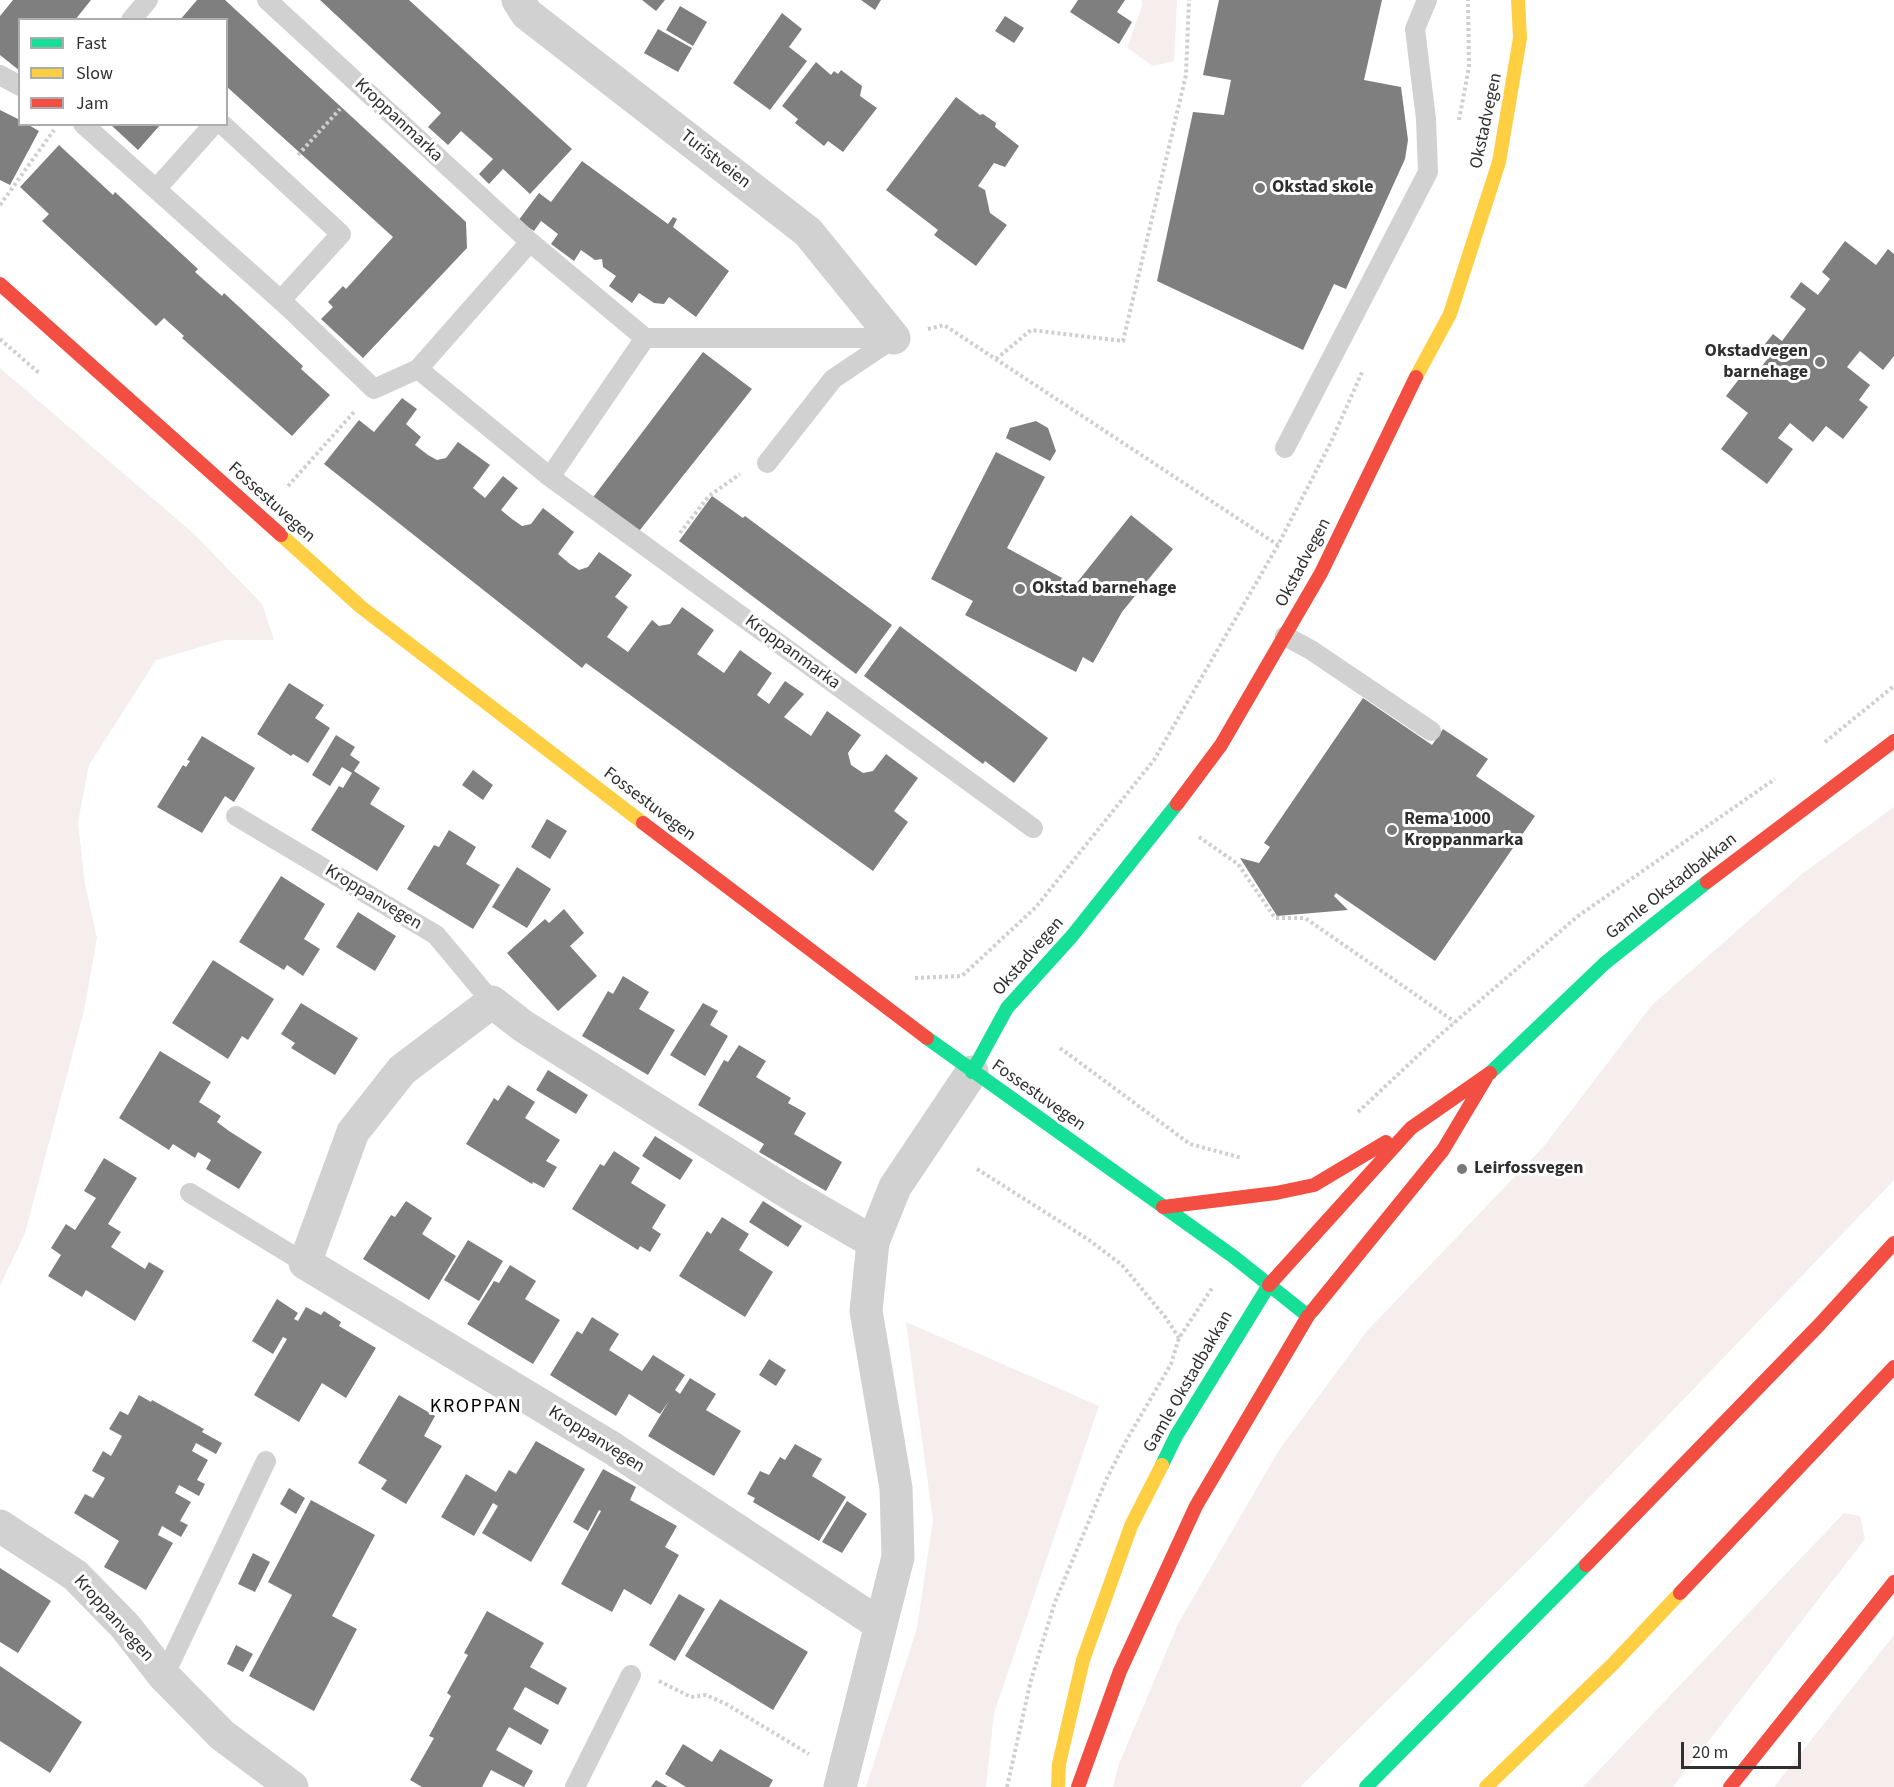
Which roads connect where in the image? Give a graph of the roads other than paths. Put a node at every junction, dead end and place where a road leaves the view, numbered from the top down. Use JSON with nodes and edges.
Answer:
{"nodes":[{"id":1,"x":148,"y":0,"type":"edge"},
{"id":2,"x":267,"y":0,"type":"edge"},
{"id":3,"x":518,"y":0,"type":"edge"},
{"id":4,"x":1427,"y":0,"type":"edge"},
{"id":5,"x":1518,"y":0,"type":"edge"},
{"id":6,"x":133,"y":18,"type":"edge"},
{"id":7,"x":0,"y":75,"type":"edge"},
{"id":8,"x":18,"y":85,"type":"edge"},
{"id":9,"x":85,"y":126,"type":"edge"},
{"id":10,"x":212,"y":126,"type":"edge"},
{"id":11,"x":224,"y":126,"type":"edge"},
{"id":12,"x":156,"y":189,"type":"junction"},
{"id":13,"x":530,"y":242,"type":"junction"},
{"id":14,"x":0,"y":284,"type":"edge"},
{"id":15,"x":281,"y":300,"type":"junction"},
{"id":16,"x":645,"y":338,"type":"junction"},
{"id":17,"x":894,"y":338,"type":"junction"},
{"id":18,"x":418,"y":369,"type":"junction"},
{"id":19,"x":1286,"y":448,"type":"dead end"},
{"id":20,"x":767,"y":463,"type":"road end"},
{"id":21,"x":550,"y":477,"type":"junction"},
{"id":22,"x":1285,"y":636,"type":"junction"},
{"id":23,"x":1431,"y":731,"type":"dead end"},
{"id":24,"x":1894,"y":741,"type":"edge"},
{"id":25,"x":236,"y":816,"type":"dead end"},
{"id":26,"x":1033,"y":828,"type":"dead end"},
{"id":27,"x":492,"y":1002,"type":"junction"},
{"id":28,"x":972,"y":1072,"type":"junction"},
{"id":29,"x":1486,"y":1078,"type":"junction"},
{"id":30,"x":1411,"y":1128,"type":"junction"},
{"id":31,"x":190,"y":1193,"type":"dead end"},
{"id":32,"x":1163,"y":1207,"type":"junction"},
{"id":33,"x":873,"y":1242,"type":"junction"},
{"id":34,"x":1894,"y":1243,"type":"edge"},
{"id":35,"x":305,"y":1263,"type":"junction"},
{"id":36,"x":1269,"y":1285,"type":"junction"},
{"id":37,"x":1308,"y":1316,"type":"junction"},
{"id":38,"x":1894,"y":1367,"type":"edge"},
{"id":39,"x":266,"y":1461,"type":"dead end"},
{"id":40,"x":0,"y":1526,"type":"edge"},
{"id":41,"x":1894,"y":1582,"type":"edge"},
{"id":42,"x":881,"y":1625,"type":"junction"},
{"id":43,"x":632,"y":1674,"type":"road end"},
{"id":44,"x":164,"y":1676,"type":"junction"},
{"id":45,"x":841,"y":1781,"type":"edge"},
{"id":46,"x":292,"y":1787,"type":"edge"},
{"id":47,"x":575,"y":1787,"type":"edge"},
{"id":48,"x":1058,"y":1787,"type":"edge"},
{"id":49,"x":1078,"y":1787,"type":"edge"},
{"id":50,"x":1366,"y":1787,"type":"edge"},
{"id":51,"x":1486,"y":1787,"type":"edge"},
{"id":52,"x":1730,"y":1787,"type":"edge"}],
"edges":[{"from":1,"to":6,"type":"lane"},
{"from":2,"to":13,"type":"lane","name":"Kroppanmarka"},
{"from":3,"to":17,"type":"street","name":"Turistveien"},
{"from":4,"to":19,"type":"lane"},
{"from":5,"to":22,"type":"main road","name":"Okstadvegen"},
{"from":7,"to":8,"type":"lane"},
{"from":9,"to":12,"type":"lane"},
{"from":10,"to":12,"type":"lane"},
{"from":11,"to":15,"type":"lane"},
{"from":12,"to":15,"type":"lane"},
{"from":13,"to":16,"type":"lane","name":"Kroppanmarka"},
{"from":13,"to":18,"type":"lane"},
{"from":14,"to":28,"type":"main road","name":"Fossestuvegen"},
{"from":15,"to":18,"type":"lane"},
{"from":16,"to":17,"type":"lane"},
{"from":16,"to":21,"type":"lane"},
{"from":17,"to":20,"type":"lane"},
{"from":18,"to":21,"type":"lane","name":"Kroppanmarka"},
{"from":21,"to":26,"type":"lane","name":"Kroppanmarka"},
{"from":22,"to":23,"type":"lane"},
{"from":22,"to":28,"type":"main road","name":"Okstadvegen"},
{"from":24,"to":29,"type":"main road","name":"Gamle Okstadbakkan"},
{"from":25,"to":27,"type":"lane","name":"Kroppanvegen"},
{"from":27,"to":33,"type":"street","name":"Kroppanvegen"},
{"from":27,"to":35,"type":"street"},
{"from":28,"to":32,"type":"main road","name":"Fossestuvegen"},
{"from":28,"to":33,"type":"street"},
{"from":29,"to":30,"type":"main road","name":"Gamle Okstadbakkan"},
{"from":29,"to":37,"type":"main road","name":"Gamle Okstadbakkan"},
{"from":30,"to":32,"type":"main road"},
{"from":30,"to":36,"type":"main road","name":"Gamle Okstadbakkan"},
{"from":31,"to":35,"type":"lane","name":"Kroppanvegen"},
{"from":32,"to":36,"type":"main road","name":"Fossestuvegen"},
{"from":33,"to":42,"type":"street"},
{"from":34,"to":50,"type":"main road"},
{"from":35,"to":42,"type":"street","name":"Kroppanvegen"},
{"from":36,"to":37,"type":"main road","name":"Fossestuvegen"},
{"from":36,"to":48,"type":"main road","name":"Gamle Okstadbakkan"},
{"from":37,"to":49,"type":"main road","name":"Gamle Okstadbakkan"},
{"from":38,"to":51,"type":"main road"},
{"from":39,"to":44,"type":"lane","name":"Kroppanvegen"},
{"from":40,"to":44,"type":"street","name":"Kroppanvegen"},
{"from":41,"to":52,"type":"main road"},
{"from":42,"to":45,"type":"street"},
{"from":43,"to":47,"type":"lane"},
{"from":44,"to":46,"type":"street","name":"Kroppanvegen"}]}
